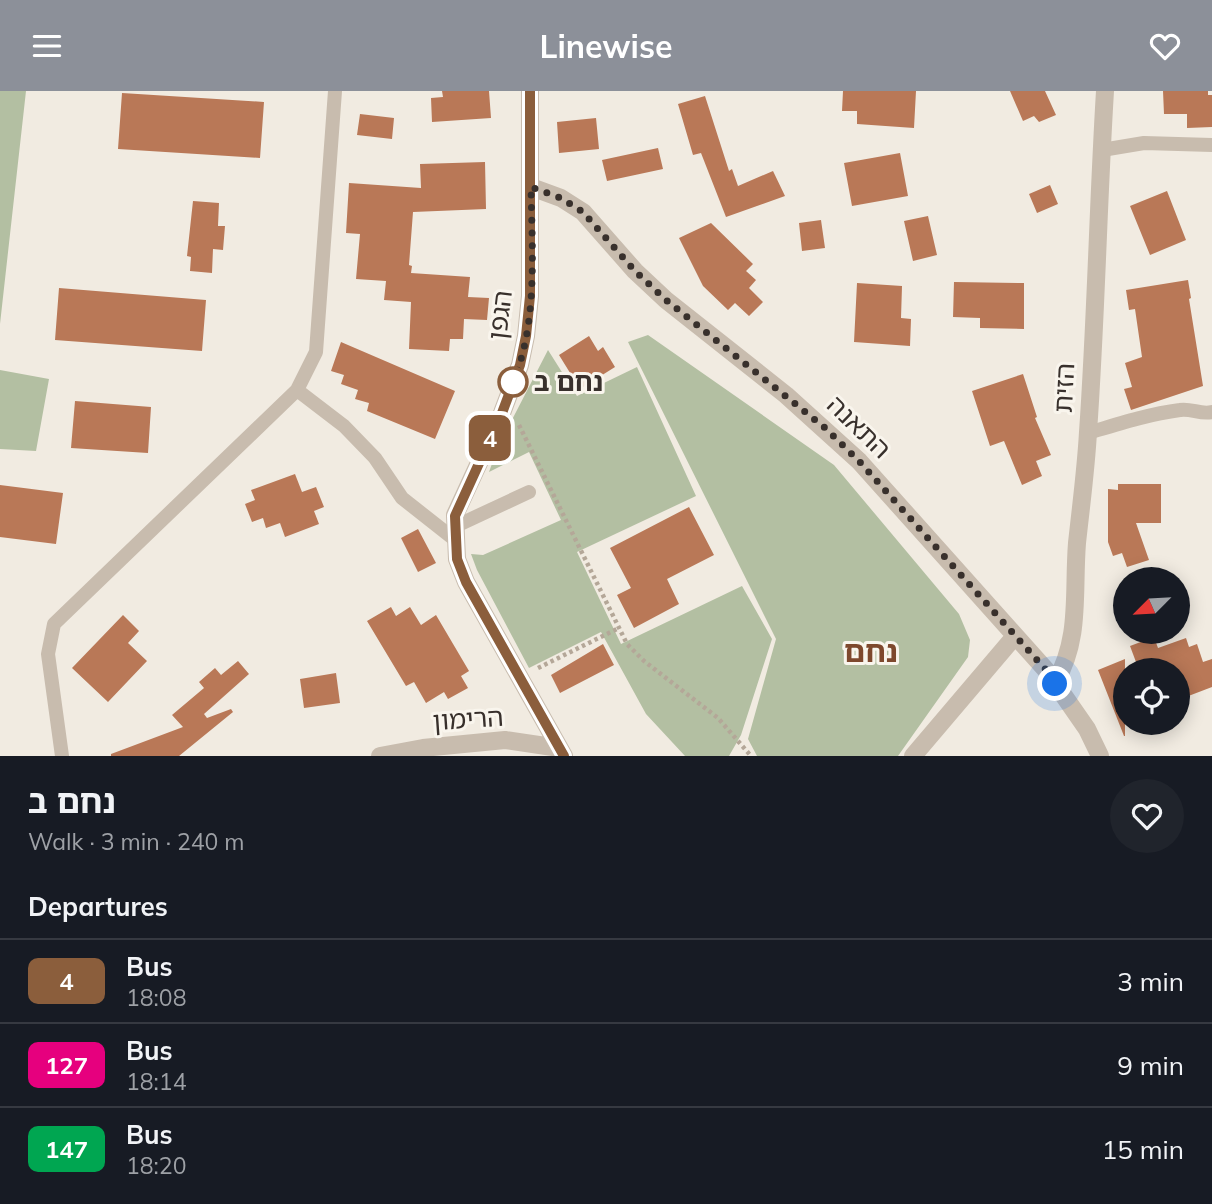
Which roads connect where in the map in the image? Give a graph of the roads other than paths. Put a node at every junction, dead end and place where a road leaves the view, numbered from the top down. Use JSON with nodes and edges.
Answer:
{"nodes":[{"id":1,"x":335,"y":91,"type":"edge"},
{"id":2,"x":530,"y":91,"type":"edge"},
{"id":3,"x":1105,"y":91,"type":"edge"},
{"id":4,"x":1212,"y":145,"type":"edge"},
{"id":5,"x":1102,"y":150,"type":"junction"},
{"id":6,"x":531,"y":187,"type":"junction"},
{"id":7,"x":298,"y":390,"type":"junction"},
{"id":8,"x":1212,"y":412,"type":"edge"},
{"id":9,"x":1088,"y":433,"type":"junction"},
{"id":10,"x":529,"y":492,"type":"dead end"},
{"id":11,"x":454,"y":533,"type":"junction"},
{"id":12,"x":1015,"y":636,"type":"junction"},
{"id":13,"x":1055,"y":684,"type":"junction"},
{"id":14,"x":561,"y":752,"type":"edge"},
{"id":15,"x":62,"y":756,"type":"edge"},
{"id":16,"x":380,"y":756,"type":"edge"},
{"id":17,"x":913,"y":756,"type":"edge"},
{"id":18,"x":1100,"y":756,"type":"edge"}],
"edges":[{"from":1,"to":7,"type":"lane"},
{"from":2,"to":6,"type":"street","name":"הגפן"},
{"from":3,"to":5,"type":"street","name":"הזית"},
{"from":4,"to":5,"type":"lane"},
{"from":5,"to":9,"type":"street","name":"הזית"},
{"from":6,"to":11,"type":"street","name":"הגפן"},
{"from":6,"to":12,"type":"street","name":"התאנה"},
{"from":7,"to":11,"type":"lane"},
{"from":7,"to":15,"type":"lane"},
{"from":8,"to":9,"type":"lane"},
{"from":9,"to":13,"type":"street","name":"הזית"},
{"from":10,"to":11,"type":"lane"},
{"from":11,"to":14,"type":"street","name":"הגפן"},
{"from":12,"to":13,"type":"street","name":"התאנה"},
{"from":12,"to":17,"type":"street"},
{"from":13,"to":18,"type":"street","name":"התאנה"},
{"from":14,"to":16,"type":"street","name":"הרימון"}]}
